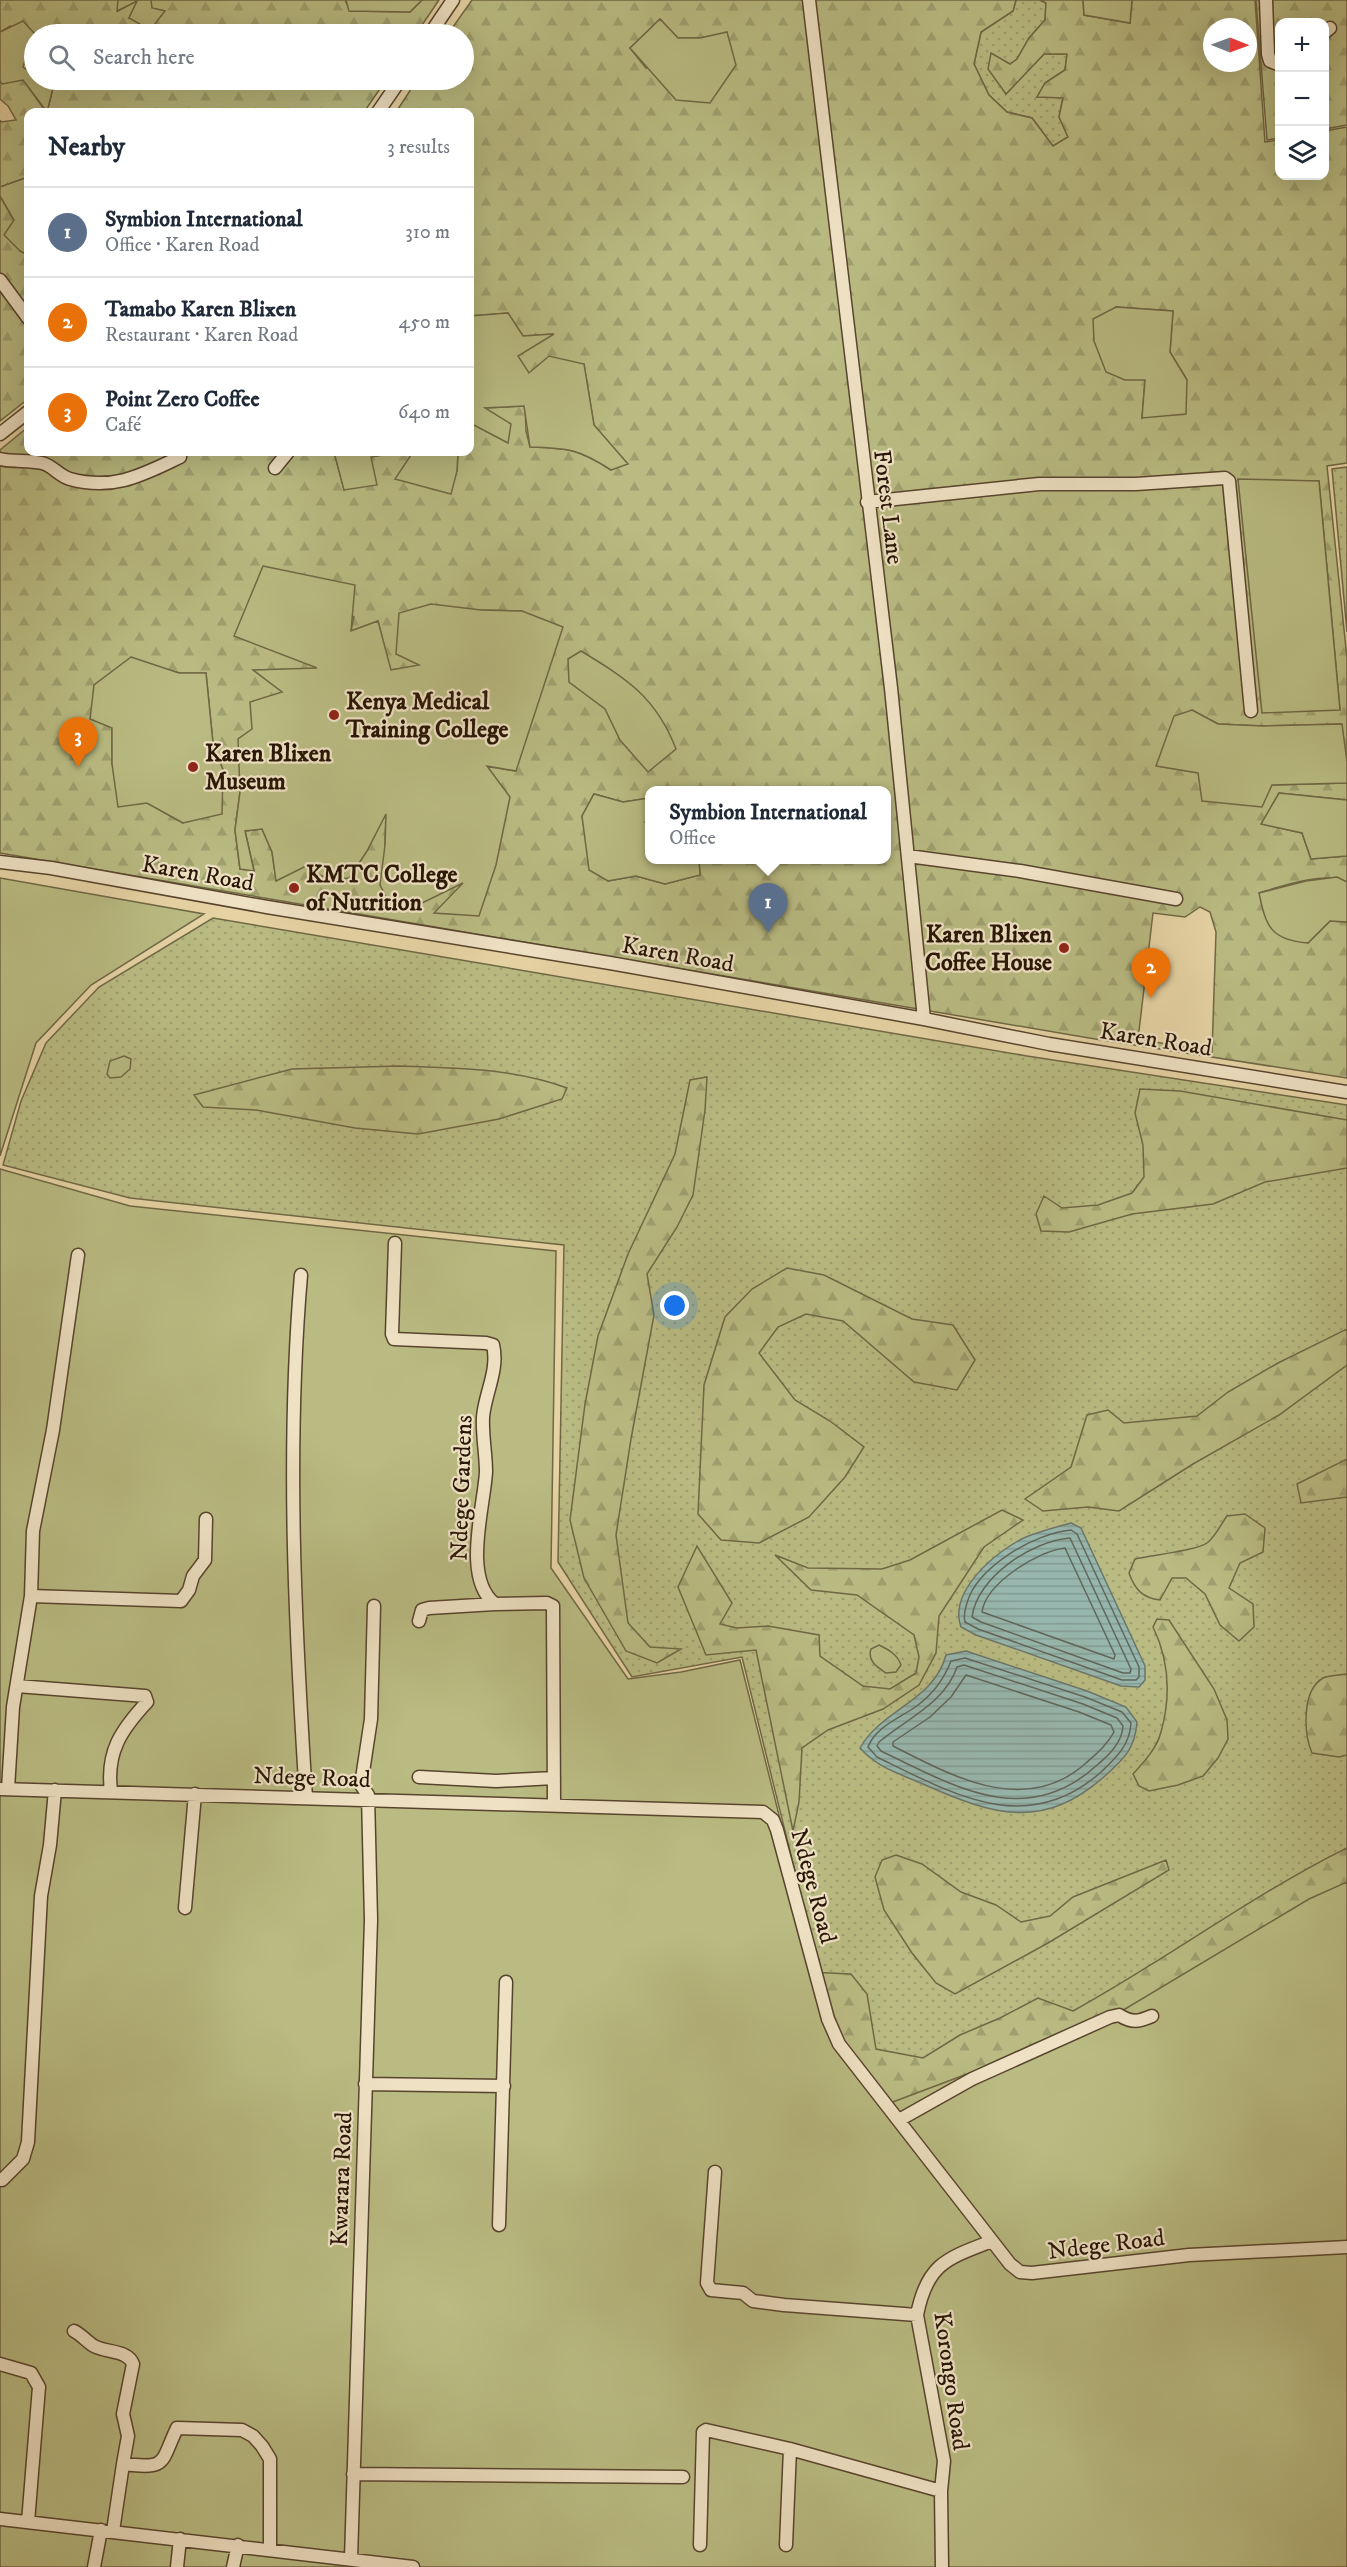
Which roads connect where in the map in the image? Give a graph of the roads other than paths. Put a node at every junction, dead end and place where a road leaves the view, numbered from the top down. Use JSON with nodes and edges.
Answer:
{"nodes":[{"id":1,"x":453,"y":0,"type":"edge"},
{"id":2,"x":809,"y":0,"type":"edge"},
{"id":3,"x":1266,"y":0,"type":"edge"},
{"id":4,"x":437,"y":24,"type":"edge"},
{"id":5,"x":1275,"y":63,"type":"edge"},
{"id":6,"x":393,"y":90,"type":"edge"},
{"id":7,"x":381,"y":108,"type":"edge"},
{"id":8,"x":0,"y":280,"type":"edge"},
{"id":9,"x":24,"y":313,"type":"edge"},
{"id":10,"x":24,"y":415,"type":"edge"},
{"id":11,"x":0,"y":434,"type":"edge"},
{"id":12,"x":285,"y":456,"type":"edge"},
{"id":13,"x":180,"y":457,"type":"dead end"},
{"id":14,"x":0,"y":459,"type":"edge"},
{"id":15,"x":275,"y":468,"type":"dead end"},
{"id":16,"x":867,"y":502,"type":"junction"},
{"id":17,"x":1251,"y":711,"type":"dead end"},
{"id":18,"x":908,"y":856,"type":"junction"},
{"id":19,"x":0,"y":862,"type":"edge"},
{"id":20,"x":1176,"y":898,"type":"dead end"},
{"id":21,"x":924,"y":1019,"type":"junction"},
{"id":22,"x":1347,"y":1092,"type":"edge"},
{"id":23,"x":395,"y":1243,"type":"dead end"},
{"id":24,"x":78,"y":1256,"type":"dead end"},
{"id":25,"x":301,"y":1275,"type":"dead end"},
{"id":26,"x":206,"y":1519,"type":"dead end"},
{"id":27,"x":31,"y":1596,"type":"junction"},
{"id":28,"x":495,"y":1604,"type":"junction"},
{"id":29,"x":375,"y":1606,"type":"dead end"},
{"id":30,"x":418,"y":1621,"type":"dead end"},
{"id":31,"x":16,"y":1686,"type":"junction"},
{"id":32,"x":418,"y":1778,"type":"dead end"},
{"id":33,"x":554,"y":1778,"type":"junction"},
{"id":34,"x":4,"y":1789,"type":"edge"},
{"id":35,"x":55,"y":1790,"type":"junction"},
{"id":36,"x":111,"y":1791,"type":"junction"},
{"id":37,"x":195,"y":1794,"type":"junction"},
{"id":38,"x":306,"y":1798,"type":"junction"},
{"id":39,"x":368,"y":1800,"type":"junction"},
{"id":40,"x":554,"y":1805,"type":"junction"},
{"id":41,"x":185,"y":1908,"type":"dead end"},
{"id":42,"x":506,"y":1982,"type":"dead end"},
{"id":43,"x":1152,"y":2016,"type":"dead end"},
{"id":44,"x":365,"y":2084,"type":"junction"},
{"id":45,"x":504,"y":2086,"type":"junction"},
{"id":46,"x":898,"y":2120,"type":"junction"},
{"id":47,"x":714,"y":2172,"type":"dead end"},
{"id":48,"x":2,"y":2180,"type":"dead end"},
{"id":49,"x":499,"y":2225,"type":"dead end"},
{"id":50,"x":992,"y":2241,"type":"junction"},
{"id":51,"x":1347,"y":2247,"type":"edge"},
{"id":52,"x":917,"y":2315,"type":"junction"},
{"id":53,"x":74,"y":2331,"type":"dead end"},
{"id":54,"x":0,"y":2364,"type":"edge"},
{"id":55,"x":790,"y":2449,"type":"junction"},
{"id":56,"x":123,"y":2464,"type":"junction"},
{"id":57,"x":353,"y":2474,"type":"junction"},
{"id":58,"x":683,"y":2477,"type":"dead end"},
{"id":59,"x":941,"y":2491,"type":"junction"},
{"id":60,"x":0,"y":2518,"type":"edge"},
{"id":61,"x":28,"y":2522,"type":"junction"},
{"id":62,"x":107,"y":2531,"type":"junction"},
{"id":63,"x":180,"y":2539,"type":"junction"},
{"id":64,"x":238,"y":2545,"type":"junction"},
{"id":65,"x":700,"y":2545,"type":"dead end"},
{"id":66,"x":786,"y":2545,"type":"dead end"},
{"id":67,"x":270,"y":2549,"type":"junction"},
{"id":68,"x":351,"y":2559,"type":"junction"},
{"id":69,"x":94,"y":2567,"type":"edge"},
{"id":70,"x":177,"y":2567,"type":"edge"},
{"id":71,"x":233,"y":2567,"type":"edge"},
{"id":72,"x":413,"y":2567,"type":"edge"},
{"id":73,"x":942,"y":2567,"type":"edge"}],
"edges":[{"from":1,"to":4,"type":"street"},
{"from":2,"to":16,"type":"street","name":"Forest Lane"},
{"from":3,"to":5,"type":"street"},
{"from":6,"to":7,"type":"street"},
{"from":8,"to":9,"type":"street"},
{"from":10,"to":11,"type":"street"},
{"from":12,"to":15,"type":"street"},
{"from":13,"to":14,"type":"street"},
{"from":16,"to":17,"type":"street"},
{"from":16,"to":18,"type":"street","name":"Forest Lane"},
{"from":18,"to":20,"type":"street"},
{"from":18,"to":21,"type":"street","name":"Forest Lane"},
{"from":19,"to":21,"type":"street","name":"Karen Road"},
{"from":21,"to":22,"type":"street","name":"Karen Road"},
{"from":23,"to":28,"type":"street","name":"Ndege Gardens"},
{"from":24,"to":27,"type":"street"},
{"from":25,"to":38,"type":"street"},
{"from":26,"to":27,"type":"street"},
{"from":27,"to":31,"type":"street"},
{"from":28,"to":30,"type":"street"},
{"from":28,"to":33,"type":"street"},
{"from":29,"to":39,"type":"street","name":"Kwarara Road"},
{"from":31,"to":34,"type":"street"},
{"from":31,"to":36,"type":"street"},
{"from":32,"to":33,"type":"street"},
{"from":33,"to":40,"type":"street"},
{"from":34,"to":35,"type":"street","name":"Ndege Road"},
{"from":35,"to":36,"type":"street","name":"Ndege Road"},
{"from":35,"to":48,"type":"street"},
{"from":36,"to":37,"type":"street","name":"Ndege Road"},
{"from":37,"to":38,"type":"street","name":"Ndege Road"},
{"from":37,"to":41,"type":"street"},
{"from":38,"to":39,"type":"street","name":"Ndege Road"},
{"from":39,"to":40,"type":"street","name":"Ndege Road"},
{"from":39,"to":44,"type":"street","name":"Kwarara Road"},
{"from":40,"to":46,"type":"street","name":"Ndege Road"},
{"from":42,"to":45,"type":"street"},
{"from":43,"to":46,"type":"street"},
{"from":44,"to":45,"type":"street"},
{"from":44,"to":57,"type":"street","name":"Kwarara Road"},
{"from":45,"to":49,"type":"street"},
{"from":46,"to":50,"type":"street","name":"Ndege Road"},
{"from":47,"to":52,"type":"street"},
{"from":50,"to":51,"type":"street","name":"Ndege Road"},
{"from":50,"to":52,"type":"street","name":"Korongo Road"},
{"from":52,"to":59,"type":"street","name":"Korongo Road"},
{"from":53,"to":56,"type":"street"},
{"from":54,"to":61,"type":"street"},
{"from":55,"to":59,"type":"street"},
{"from":55,"to":65,"type":"street"},
{"from":55,"to":66,"type":"street"},
{"from":56,"to":62,"type":"street"},
{"from":56,"to":67,"type":"street"},
{"from":57,"to":58,"type":"street"},
{"from":57,"to":68,"type":"street","name":"Kwarara Road"},
{"from":59,"to":73,"type":"street","name":"Korongo Road"},
{"from":60,"to":61,"type":"street"},
{"from":61,"to":62,"type":"street"},
{"from":62,"to":63,"type":"street"},
{"from":62,"to":69,"type":"street"},
{"from":63,"to":64,"type":"street"},
{"from":63,"to":70,"type":"street"},
{"from":64,"to":67,"type":"street"},
{"from":64,"to":71,"type":"street"},
{"from":67,"to":68,"type":"street"},
{"from":68,"to":72,"type":"street"}]}
